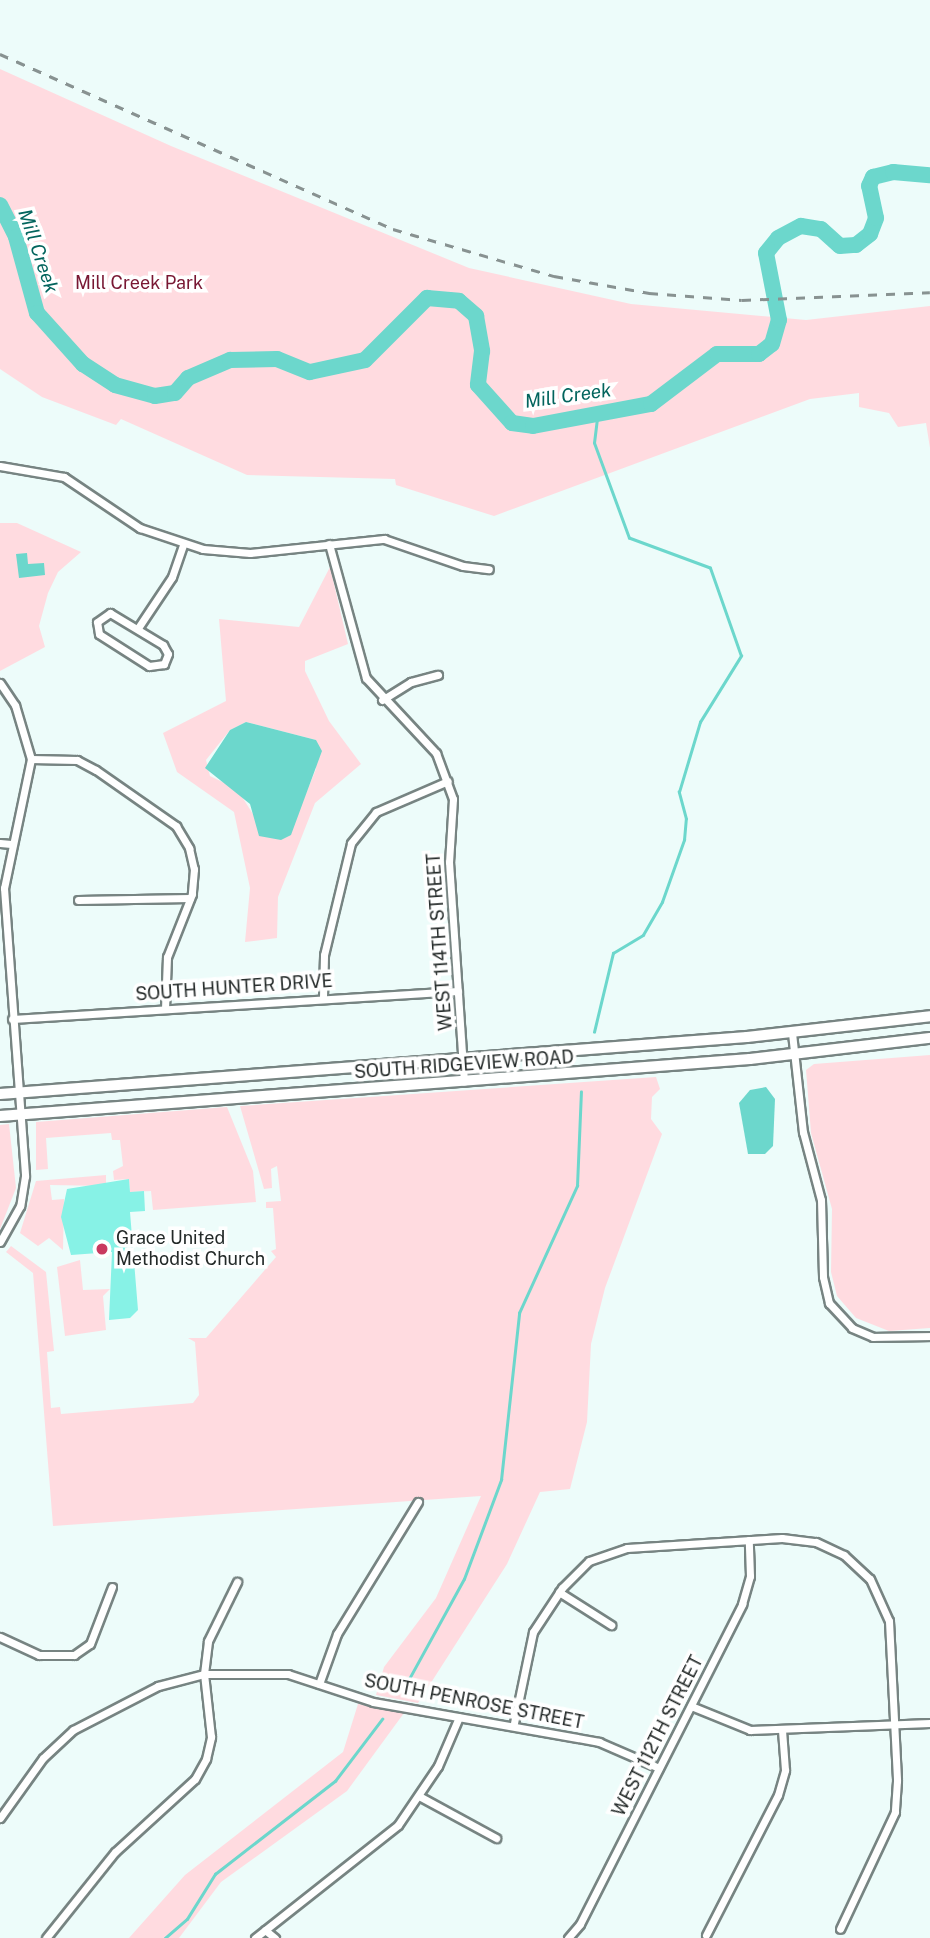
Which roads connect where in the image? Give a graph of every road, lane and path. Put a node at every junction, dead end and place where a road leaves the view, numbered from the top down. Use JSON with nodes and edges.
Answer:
{"nodes":[{"id":1,"x":0,"y":466,"type":"edge"},
{"id":2,"x":329,"y":544,"type":"junction"},
{"id":3,"x":183,"y":545,"type":"junction"},
{"id":4,"x":489,"y":569,"type":"dead end"},
{"id":5,"x":138,"y":628,"type":"junction"},
{"id":6,"x":438,"y":675,"type":"dead end"},
{"id":7,"x":0,"y":683,"type":"edge"},
{"id":8,"x":383,"y":700,"type":"junction"},
{"id":9,"x":31,"y":759,"type":"junction"},
{"id":10,"x":448,"y":781,"type":"junction"},
{"id":11,"x":0,"y":844,"type":"edge"},
{"id":12,"x":11,"y":844,"type":"junction"},
{"id":13,"x":190,"y":898,"type":"junction"},
{"id":14,"x":78,"y":900,"type":"dead end"},
{"id":15,"x":458,"y":991,"type":"junction"},
{"id":16,"x":323,"y":997,"type":"junction"},
{"id":17,"x":165,"y":1008,"type":"junction"},
{"id":18,"x":930,"y":1016,"type":"edge"},
{"id":19,"x":12,"y":1019,"type":"junction"},
{"id":20,"x":792,"y":1033,"type":"junction"},
{"id":21,"x":930,"y":1038,"type":"edge"},
{"id":22,"x":794,"y":1055,"type":"junction"},
{"id":23,"x":463,"y":1059,"type":"junction"},
{"id":24,"x":464,"y":1081,"type":"junction"},
{"id":25,"x":17,"y":1093,"type":"junction"},
{"id":26,"x":0,"y":1094,"type":"edge"},
{"id":27,"x":19,"y":1114,"type":"junction"},
{"id":28,"x":0,"y":1116,"type":"edge"},
{"id":29,"x":0,"y":1242,"type":"edge"},
{"id":30,"x":930,"y":1336,"type":"edge"},
{"id":31,"x":418,"y":1502,"type":"dead end"},
{"id":32,"x":749,"y":1540,"type":"junction"},
{"id":33,"x":237,"y":1581,"type":"dead end"},
{"id":34,"x":112,"y":1587,"type":"dead end"},
{"id":35,"x":559,"y":1592,"type":"junction"},
{"id":36,"x":611,"y":1625,"type":"dead end"},
{"id":37,"x":0,"y":1637,"type":"edge"},
{"id":38,"x":204,"y":1674,"type":"junction"},
{"id":39,"x":319,"y":1684,"type":"junction"},
{"id":40,"x":691,"y":1706,"type":"junction"},
{"id":41,"x":460,"y":1717,"type":"junction"},
{"id":42,"x":514,"y":1723,"type":"junction"},
{"id":43,"x":930,"y":1723,"type":"edge"},
{"id":44,"x":895,"y":1725,"type":"junction"},
{"id":45,"x":782,"y":1730,"type":"junction"},
{"id":46,"x":659,"y":1768,"type":"junction"},
{"id":47,"x":419,"y":1796,"type":"junction"},
{"id":48,"x":0,"y":1818,"type":"edge"},
{"id":49,"x":496,"y":1838,"type":"dead end"},
{"id":50,"x":840,"y":1928,"type":"dead end"},
{"id":51,"x":265,"y":1930,"type":"junction"},
{"id":52,"x":706,"y":1935,"type":"dead end"},
{"id":53,"x":46,"y":1938,"type":"edge"},
{"id":54,"x":255,"y":1938,"type":"edge"},
{"id":55,"x":275,"y":1938,"type":"edge"},
{"id":56,"x":568,"y":1938,"type":"edge"}],
"edges":[{"from":1,"to":3,"type":"street"},
{"from":2,"to":3,"type":"street"},
{"from":2,"to":4,"type":"street"},
{"from":2,"to":8,"type":"street","name":"WEST 114TH STREET"},
{"from":3,"to":5,"type":"street"},
{"from":5,"to":5,"type":"street"},
{"from":6,"to":8,"type":"street"},
{"from":7,"to":9,"type":"street"},
{"from":8,"to":10,"type":"street","name":"WEST 114TH STREET"},
{"from":9,"to":12,"type":"street"},
{"from":9,"to":13,"type":"street"},
{"from":10,"to":15,"type":"street","name":"WEST 114TH STREET"},
{"from":10,"to":16,"type":"street"},
{"from":11,"to":12,"type":"street"},
{"from":12,"to":19,"type":"street"},
{"from":13,"to":14,"type":"street"},
{"from":13,"to":17,"type":"street"},
{"from":15,"to":16,"type":"street","name":"SOUTH HUNTER DRIVE"},
{"from":15,"to":23,"type":"street","name":"WEST 114TH STREET"},
{"from":16,"to":17,"type":"street","name":"SOUTH HUNTER DRIVE"},
{"from":17,"to":19,"type":"street","name":"SOUTH HUNTER DRIVE"},
{"from":18,"to":20,"type":"main road","name":"SOUTH RIDGEVIEW ROAD"},
{"from":19,"to":25,"type":"street"},
{"from":20,"to":22,"type":"street"},
{"from":20,"to":23,"type":"main road","name":"SOUTH RIDGEVIEW ROAD"},
{"from":21,"to":22,"type":"main road","name":"SOUTH RIDGEVIEW ROAD"},
{"from":22,"to":24,"type":"main road","name":"SOUTH RIDGEVIEW ROAD"},
{"from":22,"to":30,"type":"street"},
{"from":23,"to":24,"type":"street","name":"WEST 114TH STREET"},
{"from":23,"to":25,"type":"main road","name":"SOUTH RIDGEVIEW ROAD"},
{"from":24,"to":27,"type":"main road","name":"SOUTH RIDGEVIEW ROAD"},
{"from":25,"to":26,"type":"main road","name":"SOUTH RIDGEVIEW ROAD"},
{"from":25,"to":27,"type":"street"},
{"from":27,"to":28,"type":"main road","name":"SOUTH RIDGEVIEW ROAD"},
{"from":27,"to":29,"type":"street"},
{"from":31,"to":39,"type":"street"},
{"from":32,"to":35,"type":"street"},
{"from":32,"to":40,"type":"street","name":"WEST 112TH STREET"},
{"from":32,"to":44,"type":"street"},
{"from":33,"to":38,"type":"street"},
{"from":34,"to":37,"type":"street"},
{"from":35,"to":36,"type":"street"},
{"from":35,"to":42,"type":"street"},
{"from":38,"to":39,"type":"street","name":"SOUTH PENROSE STREET"},
{"from":38,"to":48,"type":"street","name":"SOUTH PENROSE STREET"},
{"from":38,"to":53,"type":"street"},
{"from":39,"to":41,"type":"street","name":"SOUTH PENROSE STREET"},
{"from":40,"to":45,"type":"street"},
{"from":40,"to":46,"type":"street","name":"WEST 112TH STREET"},
{"from":41,"to":42,"type":"street","name":"SOUTH PENROSE STREET"},
{"from":41,"to":47,"type":"street"},
{"from":42,"to":46,"type":"street","name":"SOUTH PENROSE STREET"},
{"from":43,"to":44,"type":"street"},
{"from":44,"to":45,"type":"street"},
{"from":44,"to":50,"type":"street"},
{"from":45,"to":52,"type":"street"},
{"from":46,"to":56,"type":"street","name":"WEST 112TH STREET"},
{"from":47,"to":49,"type":"street"},
{"from":47,"to":51,"type":"street"},
{"from":51,"to":54,"type":"street"},
{"from":51,"to":55,"type":"street"}]}
